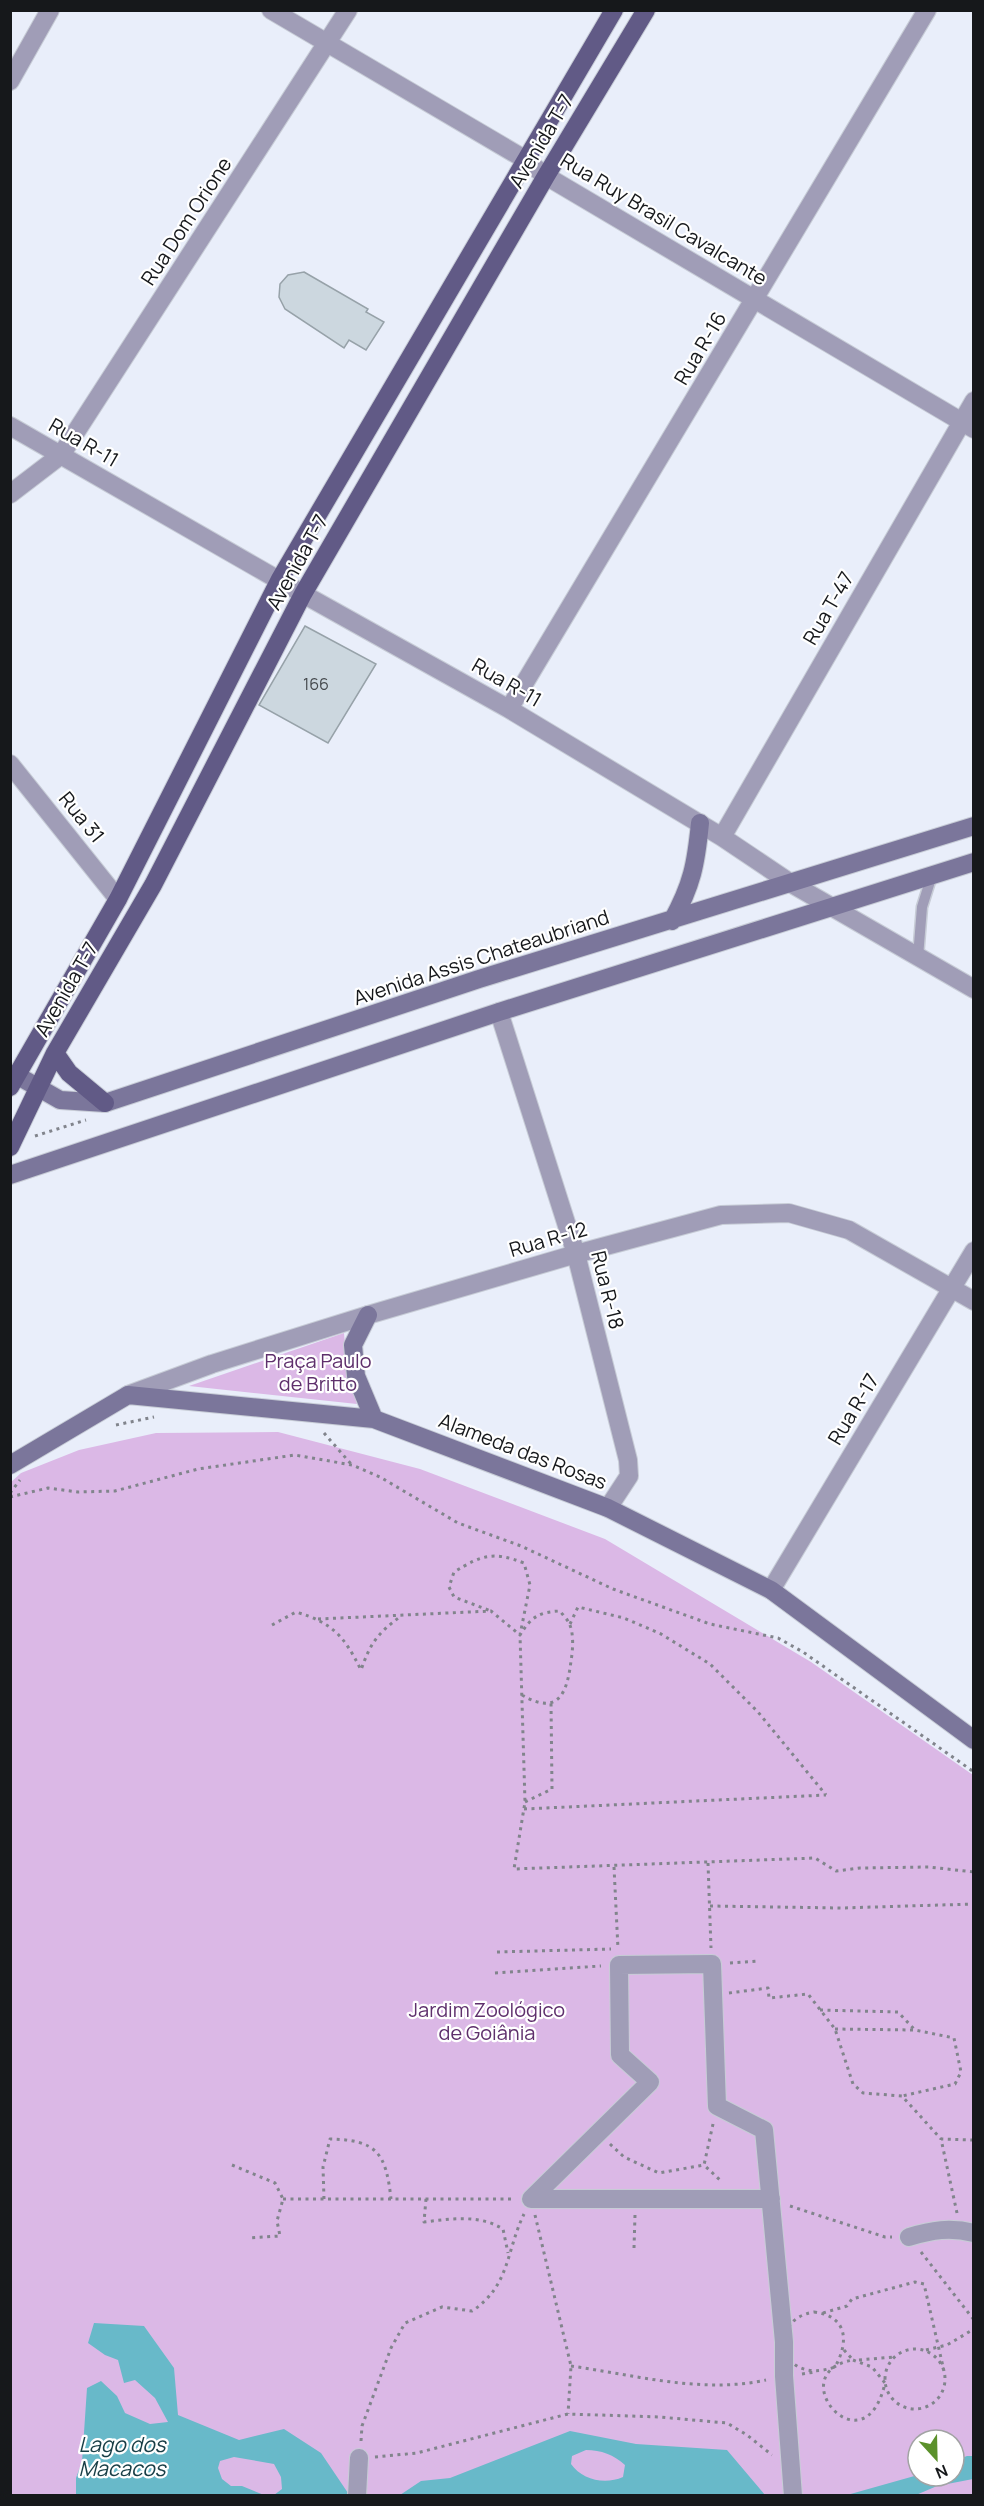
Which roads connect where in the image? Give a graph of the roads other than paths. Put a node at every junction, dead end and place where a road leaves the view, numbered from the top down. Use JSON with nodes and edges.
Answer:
{"nodes":[{"id":1,"x":50,"y":10,"type":"edge"},
{"id":2,"x":271,"y":10,"type":"edge"},
{"id":3,"x":348,"y":10,"type":"edge"},
{"id":4,"x":614,"y":10,"type":"edge"},
{"id":5,"x":646,"y":10,"type":"edge"},
{"id":6,"x":927,"y":10,"type":"edge"},
{"id":7,"x":329,"y":43,"type":"junction"},
{"id":8,"x":10,"y":81,"type":"edge"},
{"id":9,"x":527,"y":161,"type":"junction"},
{"id":10,"x":546,"y":176,"type":"junction"},
{"id":11,"x":755,"y":299,"type":"junction"},
{"id":12,"x":974,"y":401,"type":"edge"},
{"id":13,"x":10,"y":426,"type":"edge"},
{"id":14,"x":967,"y":426,"type":"edge"},
{"id":15,"x":62,"y":455,"type":"junction"},
{"id":16,"x":10,"y":494,"type":"edge"},
{"id":17,"x":280,"y":579,"type":"junction"},
{"id":18,"x":303,"y":594,"type":"junction"},
{"id":19,"x":509,"y":709,"type":"junction"},
{"id":20,"x":10,"y":764,"type":"edge"},
{"id":21,"x":700,"y":823,"type":"junction"},
{"id":22,"x":974,"y":826,"type":"edge"},
{"id":23,"x":722,"y":837,"type":"junction"},
{"id":24,"x":974,"y":862,"type":"edge"},
{"id":25,"x":932,"y":875,"type":"junction"},
{"id":26,"x":792,"y":884,"type":"junction"},
{"id":27,"x":118,"y":899,"type":"junction"},
{"id":28,"x":831,"y":906,"type":"junction"},
{"id":29,"x":672,"y":921,"type":"junction"},
{"id":30,"x":918,"y":957,"type":"junction"},
{"id":31,"x":974,"y":989,"type":"edge"},
{"id":32,"x":499,"y":1012,"type":"junction"},
{"id":33,"x":55,"y":1053,"type":"junction"},
{"id":34,"x":13,"y":1078,"type":"edge"},
{"id":35,"x":39,"y":1088,"type":"junction"},
{"id":36,"x":105,"y":1103,"type":"junction"},
{"id":37,"x":10,"y":1147,"type":"edge"},
{"id":38,"x":10,"y":1175,"type":"edge"},
{"id":39,"x":974,"y":1251,"type":"edge"},
{"id":40,"x":576,"y":1254,"type":"junction"},
{"id":41,"x":952,"y":1288,"type":"junction"},
{"id":42,"x":974,"y":1301,"type":"edge"},
{"id":43,"x":368,"y":1315,"type":"junction"},
{"id":44,"x":128,"y":1395,"type":"junction"},
{"id":45,"x":374,"y":1419,"type":"junction"},
{"id":46,"x":16,"y":1471,"type":"edge"},
{"id":47,"x":608,"y":1508,"type":"junction"},
{"id":48,"x":771,"y":1590,"type":"junction"},
{"id":49,"x":974,"y":1740,"type":"edge"},
{"id":50,"x":771,"y":2199,"type":"junction"},
{"id":51,"x":967,"y":2232,"type":"edge"},
{"id":52,"x":909,"y":2237,"type":"road end"},
{"id":53,"x":358,"y":2458,"type":"road end"},
{"id":54,"x":357,"y":2496,"type":"edge"},
{"id":55,"x":793,"y":2496,"type":"edge"}],
"edges":[{"from":1,"to":8,"type":"street"},
{"from":2,"to":7,"type":"street","name":"Rua Ruy Brasil Cavalcante"},
{"from":3,"to":7,"type":"street","name":"Rua Dom Orione"},
{"from":4,"to":9,"type":"main road","name":"Avenida T-7"},
{"from":5,"to":10,"type":"main road","name":"Avenida T-7"},
{"from":6,"to":11,"type":"street","name":"Rua R-16"},
{"from":7,"to":9,"type":"street","name":"Rua Ruy Brasil Cavalcante"},
{"from":7,"to":15,"type":"street","name":"Rua Dom Orione"},
{"from":9,"to":10,"type":"street","name":"Rua Ruy Brasil Cavalcante"},
{"from":9,"to":17,"type":"main road","name":"Avenida T-7"},
{"from":10,"to":11,"type":"street","name":"Rua Ruy Brasil Cavalcante"},
{"from":10,"to":18,"type":"main road","name":"Avenida T-7"},
{"from":11,"to":14,"type":"street","name":"Rua Ruy Brasil Cavalcante"},
{"from":11,"to":19,"type":"street","name":"Rua R-16"},
{"from":12,"to":14,"type":"street","name":"Rua T-47"},
{"from":13,"to":15,"type":"street","name":"Rua R-11"},
{"from":14,"to":23,"type":"street","name":"Rua T-47"},
{"from":15,"to":16,"type":"street"},
{"from":15,"to":17,"type":"street","name":"Rua R-11"},
{"from":17,"to":18,"type":"street","name":"Rua R-11"},
{"from":17,"to":27,"type":"main road","name":"Avenida T-7"},
{"from":18,"to":19,"type":"street","name":"Rua R-11"},
{"from":18,"to":33,"type":"main road","name":"Avenida T-7"},
{"from":19,"to":21,"type":"street","name":"Rua R-11"},
{"from":20,"to":27,"type":"street","name":"Rua 31"},
{"from":21,"to":23,"type":"street","name":"Rua R-11"},
{"from":21,"to":29,"type":"main road"},
{"from":22,"to":26,"type":"main road","name":"Avenida Assis Chateaubriand"},
{"from":23,"to":26,"type":"street","name":"Rua R-11"},
{"from":24,"to":25,"type":"main road"},
{"from":25,"to":28,"type":"main road"},
{"from":25,"to":30,"type":"lane"},
{"from":26,"to":28,"type":"street","name":"Rua R-11"},
{"from":26,"to":29,"type":"main road","name":"Avenida Assis Chateaubriand"},
{"from":27,"to":34,"type":"main road","name":"Avenida T-7"},
{"from":28,"to":30,"type":"street","name":"Rua R-11"},
{"from":28,"to":32,"type":"main road"},
{"from":29,"to":36,"type":"main road","name":"Avenida Assis Chateaubriand"},
{"from":30,"to":31,"type":"street","name":"Rua R-11"},
{"from":32,"to":38,"type":"main road"},
{"from":32,"to":40,"type":"street","name":"Rua R-18"},
{"from":33,"to":35,"type":"main road","name":"Avenida T-7"},
{"from":33,"to":36,"type":"main road"},
{"from":34,"to":35,"type":"main road","name":"Avenida Assis Chateaubriand"},
{"from":35,"to":36,"type":"main road","name":"Avenida Assis Chateaubriand"},
{"from":35,"to":37,"type":"main road","name":"Avenida T-7"},
{"from":39,"to":41,"type":"street","name":"Rua R-17"},
{"from":40,"to":41,"type":"street","name":"Rua R-12"},
{"from":40,"to":43,"type":"street","name":"Rua R-12"},
{"from":40,"to":47,"type":"street","name":"Rua R-18"},
{"from":41,"to":42,"type":"street","name":"Rua R-12"},
{"from":41,"to":48,"type":"street","name":"Rua R-17"},
{"from":43,"to":44,"type":"street","name":"Rua R-12"},
{"from":43,"to":45,"type":"main road"},
{"from":44,"to":45,"type":"main road","name":"Alameda das Rosas"},
{"from":44,"to":46,"type":"main road"},
{"from":45,"to":47,"type":"main road","name":"Alameda das Rosas"},
{"from":47,"to":48,"type":"main road","name":"Alameda das Rosas"},
{"from":48,"to":49,"type":"main road","name":"Alameda das Rosas"},
{"from":50,"to":50,"type":"street"},
{"from":50,"to":55,"type":"street"},
{"from":51,"to":52,"type":"street"},
{"from":53,"to":54,"type":"street"}]}
